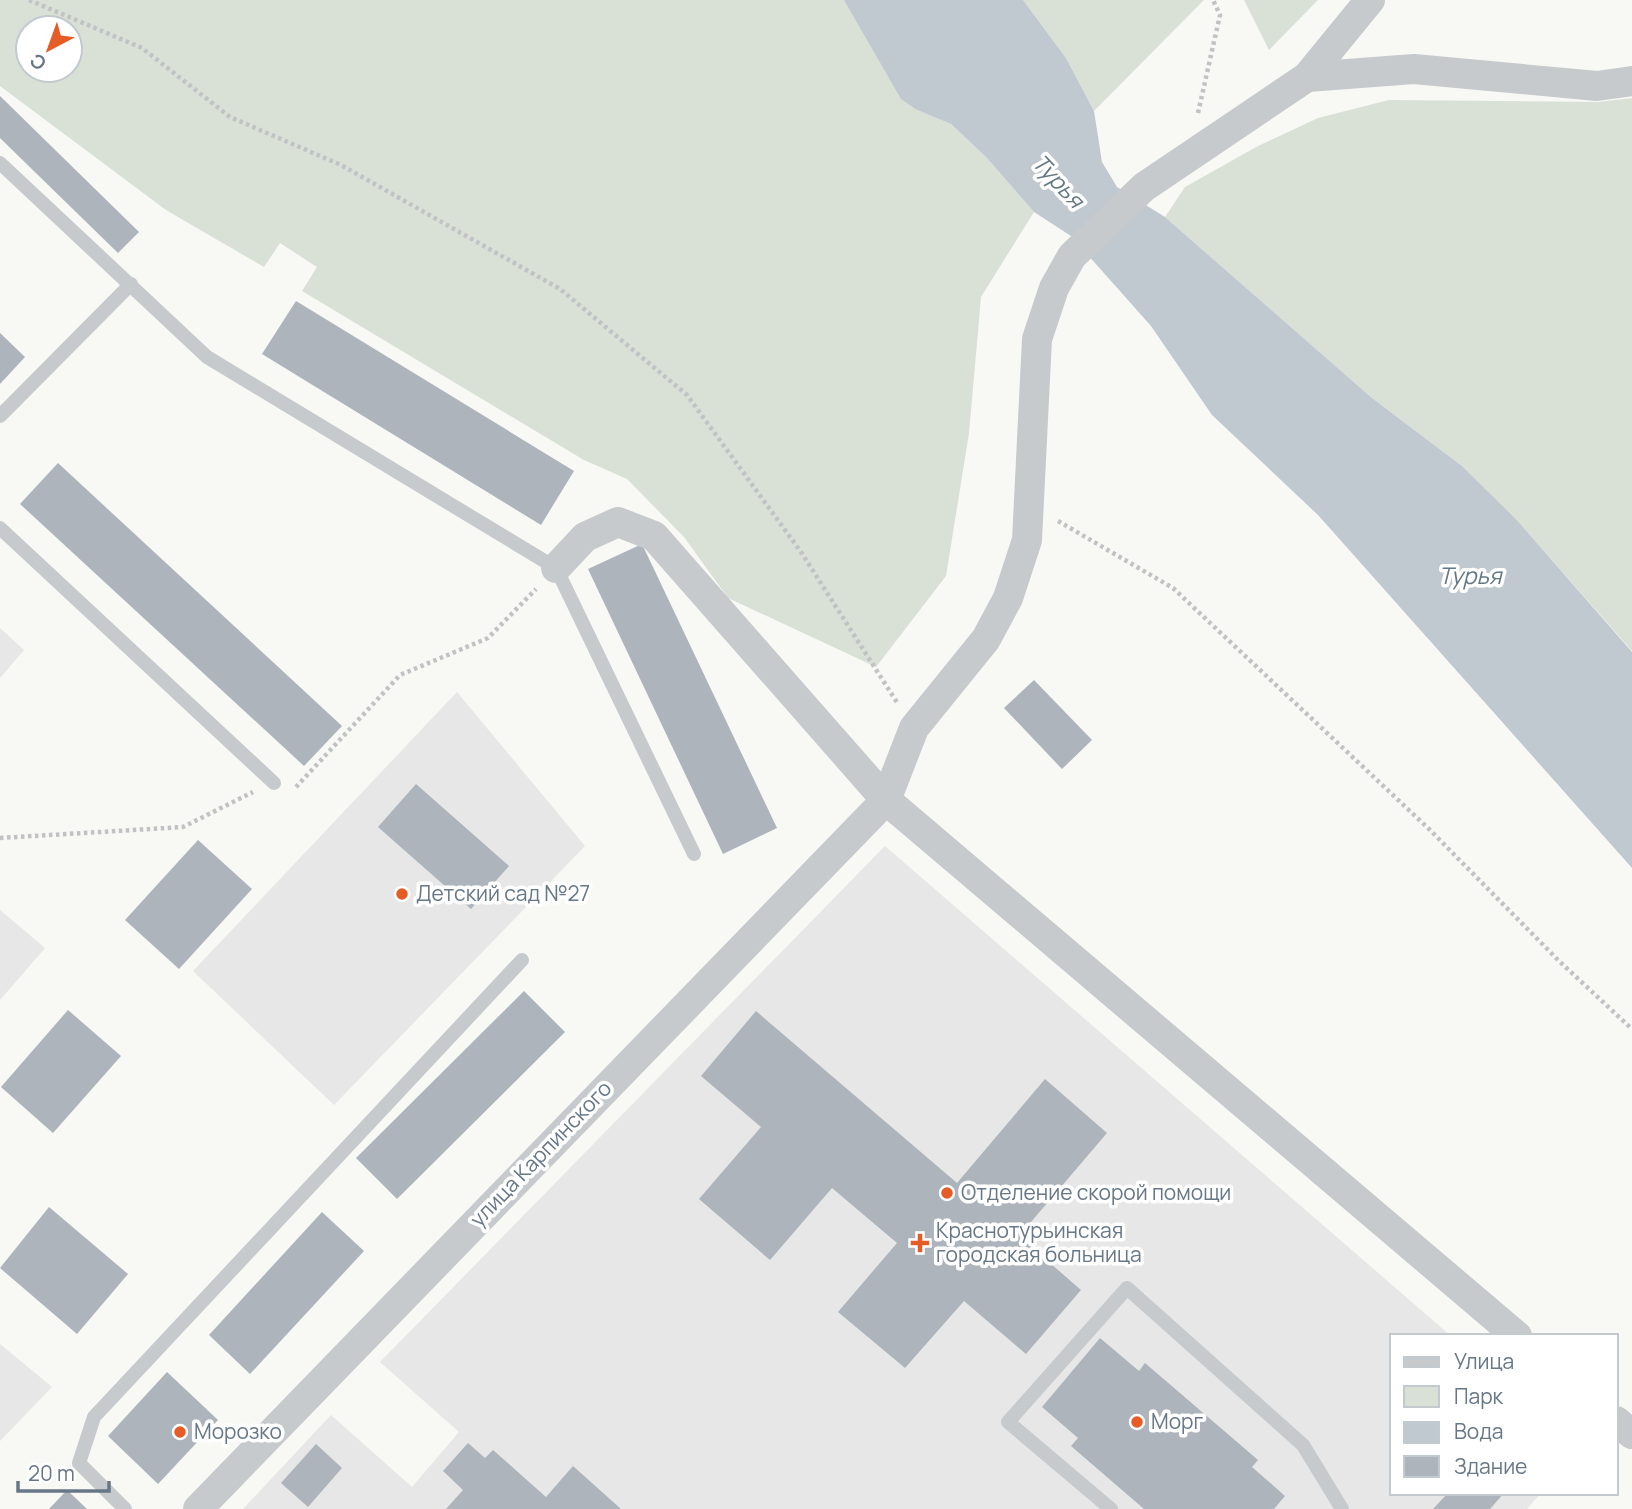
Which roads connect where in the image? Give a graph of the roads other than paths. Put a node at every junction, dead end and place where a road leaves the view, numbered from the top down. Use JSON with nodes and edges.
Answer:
{"nodes":[{"id":1,"x":1370,"y":0,"type":"edge"},
{"id":2,"x":1307,"y":77,"type":"junction"},
{"id":3,"x":1632,"y":81,"type":"edge"},
{"id":4,"x":0,"y":163,"type":"edge"},
{"id":5,"x":131,"y":284,"type":"junction"},
{"id":6,"x":0,"y":416,"type":"edge"},
{"id":7,"x":0,"y":528,"type":"edge"},
{"id":8,"x":556,"y":568,"type":"junction"},
{"id":9,"x":274,"y":783,"type":"road end"},
{"id":10,"x":886,"y":800,"type":"junction"},
{"id":11,"x":694,"y":854,"type":"dead end"},
{"id":12,"x":522,"y":960,"type":"dead end"},
{"id":13,"x":1515,"y":1334,"type":"edge"},
{"id":14,"x":1618,"y":1422,"type":"edge"},
{"id":15,"x":1632,"y":1434,"type":"edge"},
{"id":16,"x":1340,"y":1508,"type":"edge"},
{"id":17,"x":125,"y":1509,"type":"edge"},
{"id":18,"x":198,"y":1509,"type":"edge"},
{"id":19,"x":1111,"y":1509,"type":"edge"}],
"edges":[{"from":1,"to":2,"type":"street"},
{"from":2,"to":3,"type":"street"},
{"from":2,"to":10,"type":"street"},
{"from":4,"to":5,"type":"lane"},
{"from":5,"to":6,"type":"lane"},
{"from":5,"to":8,"type":"lane"},
{"from":7,"to":9,"type":"lane"},
{"from":8,"to":10,"type":"street"},
{"from":8,"to":11,"type":"lane"},
{"from":10,"to":13,"type":"street"},
{"from":10,"to":18,"type":"street","name":"улица Карпинского"},
{"from":12,"to":17,"type":"lane"},
{"from":14,"to":15,"type":"street"},
{"from":16,"to":19,"type":"lane"}]}
